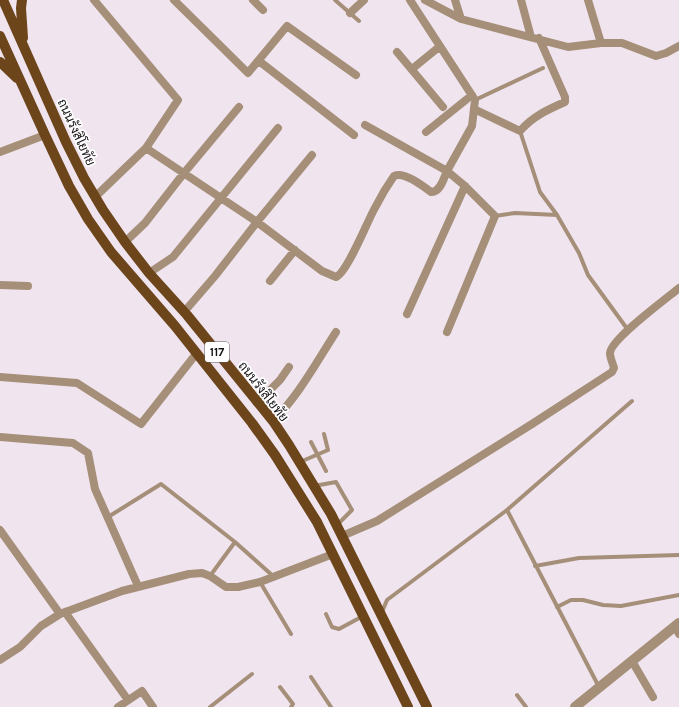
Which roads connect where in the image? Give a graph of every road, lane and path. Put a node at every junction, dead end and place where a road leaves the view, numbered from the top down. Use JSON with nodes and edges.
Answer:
{"nodes":[{"id":1,"x":3,"y":0,"type":"edge"},
{"id":2,"x":22,"y":0,"type":"edge"},
{"id":3,"x":94,"y":0,"type":"edge"},
{"id":4,"x":174,"y":0,"type":"edge"},
{"id":5,"x":253,"y":0,"type":"edge"},
{"id":6,"x":335,"y":0,"type":"edge"},
{"id":7,"x":364,"y":0,"type":"edge"},
{"id":8,"x":410,"y":0,"type":"edge"},
{"id":9,"x":425,"y":0,"type":"edge"},
{"id":10,"x":455,"y":0,"type":"edge"},
{"id":11,"x":521,"y":0,"type":"edge"},
{"id":12,"x":588,"y":0,"type":"edge"},
{"id":13,"x":263,"y":10,"type":"dead end"},
{"id":14,"x":350,"y":13,"type":"junction"},
{"id":15,"x":461,"y":19,"type":"junction"},
{"id":16,"x":359,"y":21,"type":"dead end"},
{"id":17,"x":0,"y":36,"type":"edge"},
{"id":18,"x":535,"y":37,"type":"junction"},
{"id":19,"x":601,"y":43,"type":"junction"},
{"id":20,"x":679,"y":46,"type":"edge"},
{"id":21,"x":439,"y":47,"type":"junction"},
{"id":22,"x":25,"y":50,"type":"junction"},
{"id":23,"x":397,"y":52,"type":"dead end"},
{"id":24,"x":259,"y":61,"type":"junction"},
{"id":25,"x":0,"y":62,"type":"edge"},
{"id":26,"x":543,"y":68,"type":"dead end"},
{"id":27,"x":412,"y":69,"type":"junction"},
{"id":28,"x":356,"y":75,"type":"dead end"},
{"id":29,"x":20,"y":81,"type":"junction"},
{"id":30,"x":473,"y":98,"type":"junction"},
{"id":31,"x":239,"y":107,"type":"dead end"},
{"id":32,"x":443,"y":107,"type":"dead end"},
{"id":33,"x":474,"y":109,"type":"junction"},
{"id":34,"x":365,"y":125,"type":"dead end"},
{"id":35,"x":278,"y":128,"type":"dead end"},
{"id":36,"x":520,"y":131,"type":"junction"},
{"id":37,"x":426,"y":132,"type":"dead end"},
{"id":38,"x":44,"y":135,"type":"junction"},
{"id":39,"x":354,"y":135,"type":"dead end"},
{"id":40,"x":146,"y":148,"type":"junction"},
{"id":41,"x":0,"y":152,"type":"edge"},
{"id":42,"x":312,"y":155,"type":"dead end"},
{"id":43,"x":447,"y":171,"type":"junction"},
{"id":44,"x":184,"y":173,"type":"junction"},
{"id":45,"x":465,"y":186,"type":"junction"},
{"id":46,"x":95,"y":197,"type":"junction"},
{"id":47,"x":220,"y":198,"type":"junction"},
{"id":48,"x":557,"y":215,"type":"junction"},
{"id":49,"x":495,"y":216,"type":"junction"},
{"id":50,"x":257,"y":222,"type":"junction"},
{"id":51,"x":124,"y":242,"type":"junction"},
{"id":52,"x":295,"y":250,"type":"junction"},
{"id":53,"x":149,"y":272,"type":"junction"},
{"id":54,"x":270,"y":281,"type":"dead end"},
{"id":55,"x":0,"y":284,"type":"edge"},
{"id":56,"x":28,"y":286,"type":"dead end"},
{"id":57,"x":679,"y":288,"type":"edge"},
{"id":58,"x":186,"y":314,"type":"junction"},
{"id":59,"x":407,"y":314,"type":"dead end"},
{"id":60,"x":175,"y":326,"type":"junction"},
{"id":61,"x":628,"y":330,"type":"junction"},
{"id":62,"x":336,"y":332,"type":"dead end"},
{"id":63,"x":447,"y":332,"type":"dead end"},
{"id":64,"x":196,"y":354,"type":"junction"},
{"id":65,"x":289,"y":367,"type":"dead end"},
{"id":66,"x":0,"y":376,"type":"edge"},
{"id":67,"x":632,"y":401,"type":"dead end"},
{"id":68,"x":258,"y":402,"type":"junction"},
{"id":69,"x":273,"y":421,"type":"junction"},
{"id":70,"x":324,"y":434,"type":"dead end"},
{"id":71,"x":0,"y":437,"type":"edge"},
{"id":72,"x":311,"y":442,"type":"dead end"},
{"id":73,"x":318,"y":454,"type":"junction"},
{"id":74,"x":299,"y":463,"type":"junction"},
{"id":75,"x":326,"y":471,"type":"dead end"},
{"id":76,"x":314,"y":486,"type":"junction"},
{"id":77,"x":507,"y":510,"type":"junction"},
{"id":78,"x":108,"y":517,"type":"junction"},
{"id":79,"x":337,"y":525,"type":"junction"},
{"id":80,"x":0,"y":530,"type":"edge"},
{"id":81,"x":342,"y":536,"type":"junction"},
{"id":82,"x":235,"y":542,"type":"junction"},
{"id":83,"x":333,"y":554,"type":"junction"},
{"id":84,"x":679,"y":555,"type":"edge"},
{"id":85,"x":535,"y":566,"type":"junction"},
{"id":86,"x":210,"y":576,"type":"junction"},
{"id":87,"x":273,"y":577,"type":"junction"},
{"id":88,"x":260,"y":582,"type":"junction"},
{"id":89,"x":138,"y":586,"type":"junction"},
{"id":90,"x":679,"y":594,"type":"edge"},
{"id":91,"x":557,"y":607,"type":"junction"},
{"id":92,"x":63,"y":613,"type":"junction"},
{"id":93,"x":382,"y":613,"type":"junction"},
{"id":94,"x":326,"y":614,"type":"dead end"},
{"id":95,"x":363,"y":615,"type":"junction"},
{"id":96,"x":678,"y":628,"type":"edge"},
{"id":97,"x":291,"y":634,"type":"dead end"},
{"id":98,"x":0,"y":659,"type":"edge"},
{"id":99,"x":632,"y":661,"type":"junction"},
{"id":100,"x":252,"y":674,"type":"dead end"},
{"id":101,"x":311,"y":677,"type":"dead end"},
{"id":102,"x":280,"y":687,"type":"dead end"},
{"id":103,"x":599,"y":687,"type":"junction"},
{"id":104,"x":517,"y":695,"type":"dead end"},
{"id":105,"x":653,"y":697,"type":"dead end"},
{"id":106,"x":128,"y":700,"type":"junction"},
{"id":107,"x":216,"y":705,"type":"edge"},
{"id":108,"x":118,"y":707,"type":"edge"},
{"id":109,"x":153,"y":707,"type":"edge"},
{"id":110,"x":210,"y":707,"type":"edge"},
{"id":111,"x":291,"y":707,"type":"edge"},
{"id":112,"x":331,"y":707,"type":"edge"},
{"id":113,"x":408,"y":707,"type":"edge"},
{"id":114,"x":427,"y":707,"type":"edge"},
{"id":115,"x":526,"y":707,"type":"edge"},
{"id":116,"x":575,"y":707,"type":"edge"}],
"edges":[{"from":1,"to":22,"type":"main road","name":"ถนนรังสิโยทัย","number":"117"},
{"from":2,"to":22,"type":"main road"},
{"from":3,"to":40,"type":"street"},
{"from":4,"to":24,"type":"street"},
{"from":5,"to":13,"type":"street"},
{"from":6,"to":14,"type":"lane"},
{"from":7,"to":14,"type":"street"},
{"from":8,"to":21,"type":"street"},
{"from":9,"to":15,"type":"street"},
{"from":10,"to":15,"type":"street"},
{"from":11,"to":18,"type":"street"},
{"from":12,"to":19,"type":"street"},
{"from":14,"to":16,"type":"lane"},
{"from":15,"to":18,"type":"street"},
{"from":17,"to":29,"type":"main road","number":"117"},
{"from":18,"to":19,"type":"street"},
{"from":18,"to":36,"type":"street"},
{"from":19,"to":20,"type":"street"},
{"from":21,"to":27,"type":"street"},
{"from":21,"to":30,"type":"street"},
{"from":22,"to":46,"type":"main road","name":"ถนนรังสิโยทัย","number":"117"},
{"from":23,"to":27,"type":"street"},
{"from":24,"to":28,"type":"street"},
{"from":24,"to":39,"type":"street"},
{"from":25,"to":29,"type":"main road"},
{"from":26,"to":30,"type":"lane"},
{"from":27,"to":32,"type":"street"},
{"from":29,"to":38,"type":"main road","number":"117"},
{"from":30,"to":33,"type":"street"},
{"from":30,"to":37,"type":"street"},
{"from":31,"to":44,"type":"street"},
{"from":33,"to":36,"type":"street"},
{"from":33,"to":43,"type":"street"},
{"from":34,"to":43,"type":"street"},
{"from":35,"to":47,"type":"street"},
{"from":36,"to":48,"type":"lane"},
{"from":38,"to":41,"type":"street"},
{"from":38,"to":60,"type":"main road","number":"117"},
{"from":40,"to":44,"type":"street"},
{"from":40,"to":46,"type":"street"},
{"from":42,"to":50,"type":"street"},
{"from":43,"to":45,"type":"street"},
{"from":43,"to":52,"type":"street"},
{"from":44,"to":47,"type":"street"},
{"from":44,"to":51,"type":"street"},
{"from":45,"to":49,"type":"street"},
{"from":45,"to":59,"type":"street"},
{"from":46,"to":51,"type":"main road","name":"ถนนรังสิโยทัย","number":"117"},
{"from":47,"to":50,"type":"street"},
{"from":47,"to":53,"type":"street"},
{"from":48,"to":49,"type":"lane"},
{"from":48,"to":61,"type":"lane"},
{"from":49,"to":63,"type":"street"},
{"from":50,"to":52,"type":"street"},
{"from":50,"to":58,"type":"street"},
{"from":51,"to":53,"type":"main road","name":"ถนนรังสิโยทัย","number":"117"},
{"from":52,"to":54,"type":"street"},
{"from":53,"to":58,"type":"main road","name":"ถนนรังสิโยทัย","number":"117"},
{"from":55,"to":56,"type":"street"},
{"from":57,"to":61,"type":"street"},
{"from":58,"to":60,"type":"main road"},
{"from":58,"to":68,"type":"main road","name":"ถนนรังสิโยทัย","number":"117"},
{"from":60,"to":64,"type":"main road","number":"117"},
{"from":61,"to":81,"type":"street"},
{"from":62,"to":69,"type":"street"},
{"from":64,"to":66,"type":"street"},
{"from":64,"to":83,"type":"main road","number":"117"},
{"from":65,"to":68,"type":"street"},
{"from":67,"to":77,"type":"lane"},
{"from":68,"to":69,"type":"main road","name":"ถนนรังสิโยทัย","number":"117"},
{"from":69,"to":74,"type":"main road","name":"ถนนรังสิโยทัย","number":"117"},
{"from":70,"to":73,"type":"lane"},
{"from":71,"to":78,"type":"street"},
{"from":72,"to":73,"type":"lane"},
{"from":73,"to":74,"type":"lane"},
{"from":73,"to":75,"type":"lane"},
{"from":74,"to":76,"type":"main road","name":"ถนนรังสิโยทัย","number":"117"},
{"from":76,"to":79,"type":"main road","name":"ถนนรังสิโยทัย","number":"117"},
{"from":76,"to":79,"type":"lane"},
{"from":77,"to":85,"type":"lane"},
{"from":77,"to":93,"type":"lane"},
{"from":78,"to":82,"type":"lane"},
{"from":78,"to":89,"type":"street"},
{"from":79,"to":81,"type":"main road","name":"ถนนรังสิโยทัย","number":"117"},
{"from":80,"to":92,"type":"street"},
{"from":81,"to":93,"type":"main road","name":"ถนนรังสิโยทัย","number":"117"},
{"from":82,"to":86,"type":"lane"},
{"from":82,"to":87,"type":"lane"},
{"from":83,"to":87,"type":"street"},
{"from":83,"to":95,"type":"main road","number":"117"},
{"from":84,"to":85,"type":"lane"},
{"from":85,"to":91,"type":"lane"},
{"from":86,"to":88,"type":"street"},
{"from":86,"to":89,"type":"street"},
{"from":87,"to":88,"type":"street"},
{"from":88,"to":97,"type":"lane"},
{"from":89,"to":92,"type":"street"},
{"from":90,"to":91,"type":"lane"},
{"from":91,"to":103,"type":"lane"},
{"from":92,"to":98,"type":"street"},
{"from":92,"to":106,"type":"street"},
{"from":93,"to":114,"type":"main road","name":"ถนนรังสิโยทัย","number":"117"},
{"from":94,"to":95,"type":"lane"},
{"from":95,"to":113,"type":"main road","number":"117"},
{"from":96,"to":99,"type":"street"},
{"from":99,"to":103,"type":"street"},
{"from":99,"to":105,"type":"street"},
{"from":100,"to":107,"type":"lane"},
{"from":101,"to":112,"type":"lane"},
{"from":102,"to":111,"type":"lane"},
{"from":103,"to":116,"type":"street"},
{"from":104,"to":115,"type":"lane"},
{"from":106,"to":108,"type":"street"},
{"from":106,"to":109,"type":"street"},
{"from":107,"to":110,"type":"lane"}]}
